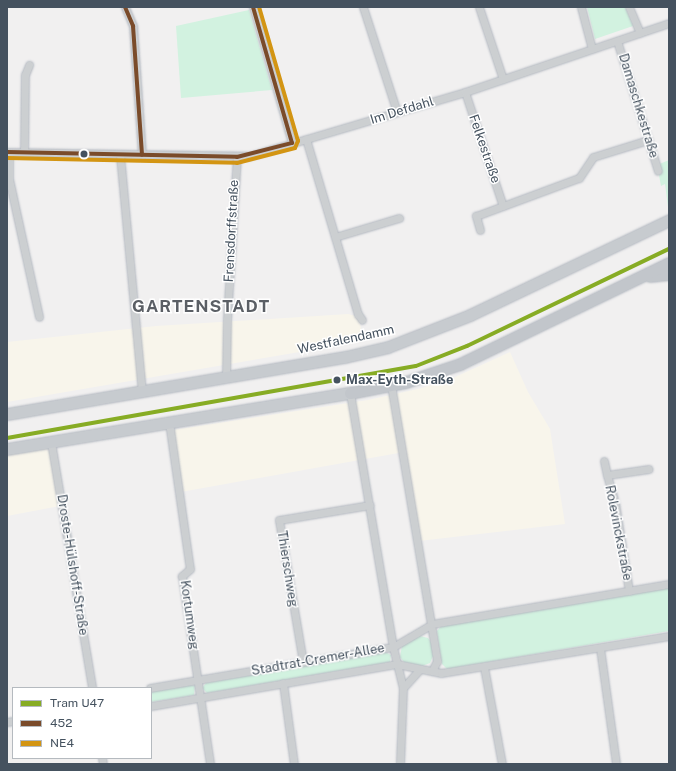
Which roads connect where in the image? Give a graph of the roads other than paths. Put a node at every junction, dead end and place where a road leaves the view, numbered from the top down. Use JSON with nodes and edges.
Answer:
{"nodes":[{"id":1,"x":125,"y":7,"type":"edge"},
{"id":2,"x":253,"y":7,"type":"edge"},
{"id":3,"x":363,"y":7,"type":"edge"},
{"id":4,"x":479,"y":7,"type":"edge"},
{"id":5,"x":581,"y":7,"type":"edge"},
{"id":6,"x":629,"y":7,"type":"edge"},
{"id":7,"x":669,"y":23,"type":"edge"},
{"id":8,"x":640,"y":33,"type":"junction"},
{"id":9,"x":618,"y":41,"type":"junction"},
{"id":10,"x":592,"y":49,"type":"junction"},
{"id":11,"x":29,"y":65,"type":"dead end"},
{"id":12,"x":503,"y":79,"type":"junction"},
{"id":13,"x":465,"y":92,"type":"junction"},
{"id":14,"x":398,"y":112,"type":"junction"},
{"id":15,"x":306,"y":139,"type":"junction"},
{"id":16,"x":648,"y":140,"type":"junction"},
{"id":17,"x":292,"y":143,"type":"junction"},
{"id":18,"x":8,"y":152,"type":"edge"},
{"id":19,"x":24,"y":152,"type":"junction"},
{"id":20,"x":120,"y":155,"type":"junction"},
{"id":21,"x":142,"y":155,"type":"junction"},
{"id":22,"x":237,"y":157,"type":"junction"},
{"id":23,"x":658,"y":171,"type":"dead end"},
{"id":24,"x":503,"y":206,"type":"junction"},
{"id":25,"x":399,"y":218,"type":"dead end"},
{"id":26,"x":669,"y":220,"type":"edge"},
{"id":27,"x":480,"y":230,"type":"dead end"},
{"id":28,"x":335,"y":237,"type":"junction"},
{"id":29,"x":669,"y":263,"type":"edge"},
{"id":30,"x":669,"y":274,"type":"edge"},
{"id":31,"x":638,"y":278,"type":"junction"},
{"id":32,"x":39,"y":317,"type":"dead end"},
{"id":33,"x":362,"y":320,"type":"dead end"},
{"id":34,"x":226,"y":377,"type":"junction"},
{"id":35,"x":391,"y":385,"type":"junction"},
{"id":36,"x":142,"y":391,"type":"junction"},
{"id":37,"x":350,"y":393,"type":"junction"},
{"id":38,"x":7,"y":414,"type":"edge"},
{"id":39,"x":169,"y":422,"type":"junction"},
{"id":40,"x":51,"y":442,"type":"junction"},
{"id":41,"x":7,"y":450,"type":"edge"},
{"id":42,"x":604,"y":461,"type":"dead end"},
{"id":43,"x":649,"y":468,"type":"dead end"},
{"id":44,"x":607,"y":475,"type":"junction"},
{"id":45,"x":370,"y":505,"type":"junction"},
{"id":46,"x":669,"y":584,"type":"edge"},
{"id":47,"x":629,"y":591,"type":"junction"},
{"id":48,"x":432,"y":624,"type":"junction"},
{"id":49,"x":669,"y":636,"type":"edge"},
{"id":50,"x":393,"y":647,"type":"junction"},
{"id":51,"x":600,"y":648,"type":"junction"},
{"id":52,"x":303,"y":662,"type":"junction"},
{"id":53,"x":397,"y":664,"type":"junction"},
{"id":54,"x":484,"y":667,"type":"junction"},
{"id":55,"x":420,"y":669,"type":"junction"},
{"id":56,"x":432,"y":671,"type":"junction"},
{"id":57,"x":198,"y":680,"type":"junction"},
{"id":58,"x":283,"y":684,"type":"junction"},
{"id":59,"x":92,"y":687,"type":"edge"},
{"id":60,"x":152,"y":688,"type":"edge"},
{"id":61,"x":403,"y":688,"type":"junction"},
{"id":62,"x":200,"y":697,"type":"junction"},
{"id":63,"x":152,"y":706,"type":"edge"},
{"id":64,"x":210,"y":764,"type":"edge"},
{"id":65,"x":294,"y":764,"type":"edge"},
{"id":66,"x":400,"y":764,"type":"edge"},
{"id":67,"x":502,"y":764,"type":"edge"},
{"id":68,"x":616,"y":764,"type":"edge"}],
"edges":[{"from":1,"to":21,"type":"street"},
{"from":2,"to":17,"type":"street"},
{"from":3,"to":14,"type":"street"},
{"from":4,"to":12,"type":"street"},
{"from":5,"to":10,"type":"street"},
{"from":6,"to":8,"type":"street"},
{"from":7,"to":8,"type":"street","name":"Im Defdahl"},
{"from":8,"to":9,"type":"street","name":"Im Defdahl"},
{"from":9,"to":10,"type":"street","name":"Im Defdahl"},
{"from":9,"to":16,"type":"street","name":"Damaschkestraße"},
{"from":10,"to":12,"type":"street","name":"Im Defdahl"},
{"from":11,"to":19,"type":"street"},
{"from":12,"to":13,"type":"street","name":"Im Defdahl"},
{"from":13,"to":14,"type":"street","name":"Im Defdahl"},
{"from":13,"to":24,"type":"street","name":"Felkestraße"},
{"from":14,"to":15,"type":"street","name":"Im Defdahl"},
{"from":15,"to":17,"type":"street","name":"Im Defdahl"},
{"from":15,"to":28,"type":"street"},
{"from":16,"to":23,"type":"street","name":"Damaschkestraße"},
{"from":16,"to":24,"type":"street"},
{"from":17,"to":22,"type":"street","name":"Im Defdahl"},
{"from":18,"to":19,"type":"street","name":"Im Defdahl"},
{"from":18,"to":32,"type":"street"},
{"from":19,"to":20,"type":"street","name":"Im Defdahl"},
{"from":20,"to":21,"type":"street","name":"Im Defdahl"},
{"from":20,"to":36,"type":"street"},
{"from":21,"to":22,"type":"street","name":"Im Defdahl"},
{"from":22,"to":34,"type":"street","name":"Frensdorffstraße"},
{"from":24,"to":27,"type":"street"},
{"from":25,"to":28,"type":"street"},
{"from":26,"to":34,"type":"main road","name":"Westfalendamm"},
{"from":28,"to":33,"type":"street"},
{"from":29,"to":31,"type":"highway"},
{"from":30,"to":31,"type":"highway"},
{"from":31,"to":35,"type":"highway"},
{"from":34,"to":36,"type":"main road","name":"Westfalendamm"},
{"from":35,"to":37,"type":"highway"},
{"from":35,"to":48,"type":"street"},
{"from":36,"to":38,"type":"main road","name":"Westfalendamm"},
{"from":37,"to":39,"type":"main road"},
{"from":37,"to":45,"type":"street"},
{"from":39,"to":40,"type":"main road"},
{"from":39,"to":57,"type":"street","name":"Kortumweg"},
{"from":40,"to":41,"type":"main road"},
{"from":40,"to":59,"type":"street","name":"Droste-Hülshoff-Straße"},
{"from":42,"to":44,"type":"street","name":"Rolevinckstraße"},
{"from":43,"to":44,"type":"street","name":"Rolevinckstraße"},
{"from":44,"to":47,"type":"street","name":"Rolevinckstraße"},
{"from":45,"to":50,"type":"street"},
{"from":45,"to":52,"type":"street","name":"Thierschweg"},
{"from":46,"to":47,"type":"street","name":"Stadtrat-Cremer-Allee"},
{"from":47,"to":48,"type":"street","name":"Stadtrat-Cremer-Allee"},
{"from":48,"to":50,"type":"street","name":"Stadtrat-Cremer-Allee"},
{"from":48,"to":56,"type":"street"},
{"from":49,"to":51,"type":"street","name":"Stadtrat-Cremer-Allee"},
{"from":50,"to":52,"type":"street","name":"Stadtrat-Cremer-Allee"},
{"from":50,"to":53,"type":"street"},
{"from":51,"to":54,"type":"street","name":"Stadtrat-Cremer-Allee"},
{"from":51,"to":68,"type":"street"},
{"from":52,"to":57,"type":"street","name":"Stadtrat-Cremer-Allee"},
{"from":53,"to":55,"type":"street","name":"Stadtrat-Cremer-Allee"},
{"from":53,"to":58,"type":"street","name":"Stadtrat-Cremer-Allee"},
{"from":53,"to":61,"type":"street"},
{"from":54,"to":56,"type":"street","name":"Stadtrat-Cremer-Allee"},
{"from":54,"to":67,"type":"street"},
{"from":55,"to":56,"type":"street","name":"Stadtrat-Cremer-Allee"},
{"from":55,"to":61,"type":"street"},
{"from":57,"to":60,"type":"street","name":"Stadtrat-Cremer-Allee"},
{"from":57,"to":62,"type":"street","name":"Kortumweg"},
{"from":58,"to":62,"type":"street","name":"Stadtrat-Cremer-Allee"},
{"from":58,"to":65,"type":"street"},
{"from":61,"to":66,"type":"street"},
{"from":62,"to":63,"type":"street","name":"Stadtrat-Cremer-Allee"},
{"from":62,"to":64,"type":"street","name":"Kortumweg"}]}
